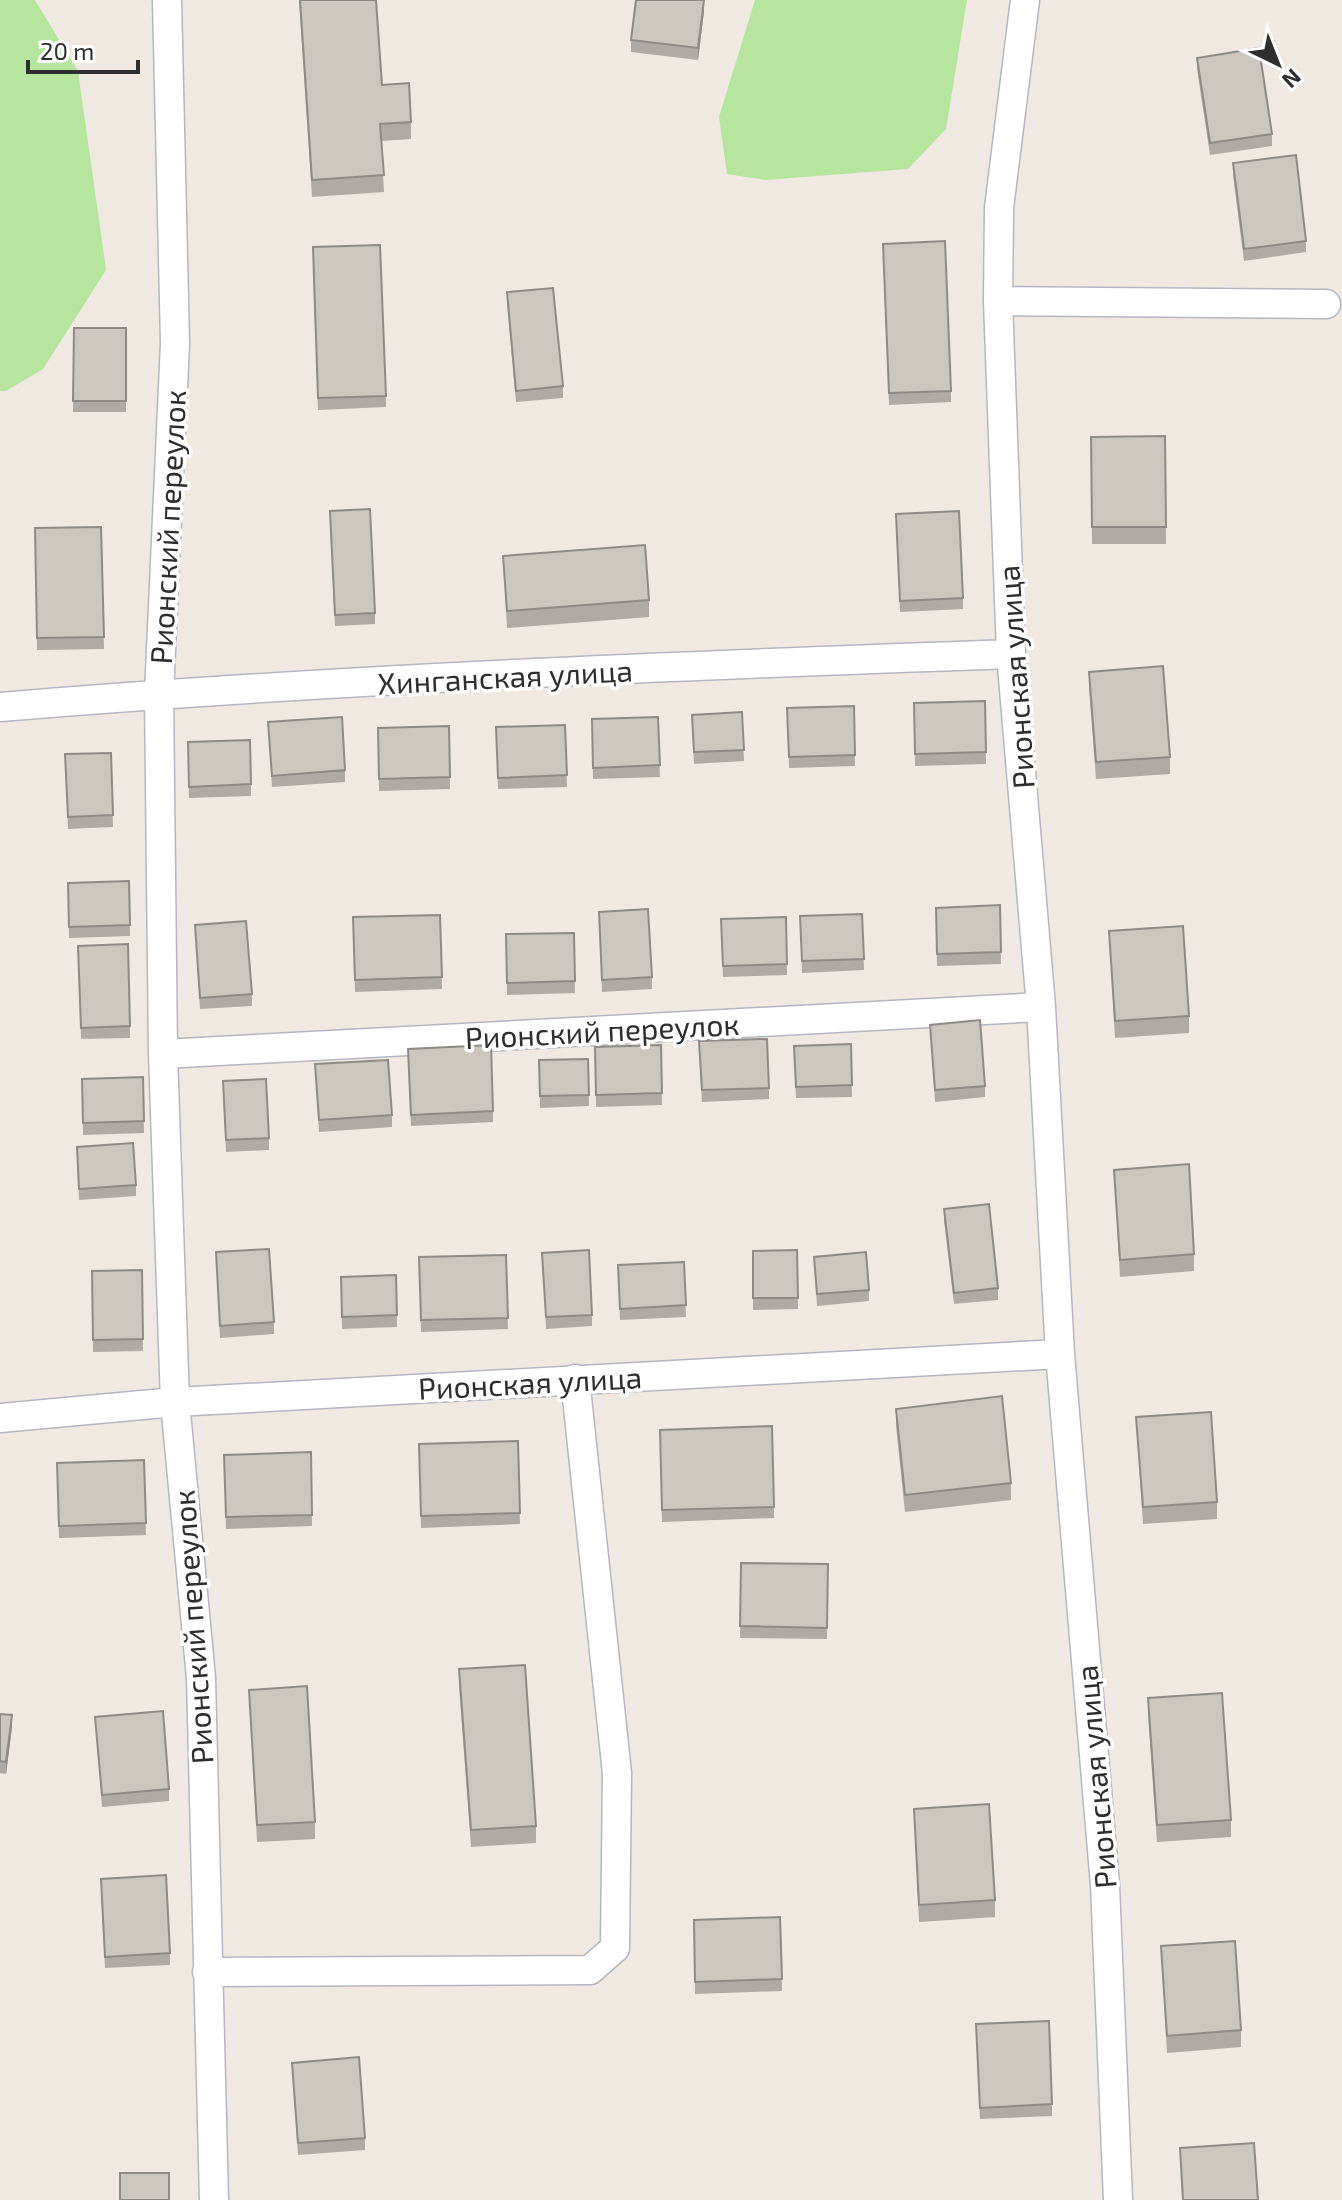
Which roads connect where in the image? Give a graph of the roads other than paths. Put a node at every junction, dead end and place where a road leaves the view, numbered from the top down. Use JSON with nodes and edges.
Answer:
{"nodes":[{"id":1,"x":167,"y":0,"type":"edge"},
{"id":2,"x":1025,"y":0,"type":"edge"},
{"id":3,"x":998,"y":301,"type":"junction"},
{"id":4,"x":1326,"y":304,"type":"dead end"},
{"id":5,"x":1011,"y":654,"type":"junction"},
{"id":6,"x":159,"y":694,"type":"junction"},
{"id":7,"x":0,"y":707,"type":"edge"},
{"id":8,"x":1041,"y":1007,"type":"junction"},
{"id":9,"x":163,"y":1054,"type":"junction"},
{"id":10,"x":1060,"y":1354,"type":"junction"},
{"id":11,"x":575,"y":1379,"type":"junction"},
{"id":12,"x":175,"y":1402,"type":"junction"},
{"id":13,"x":0,"y":1418,"type":"edge"},
{"id":14,"x":207,"y":1972,"type":"junction"},
{"id":15,"x":214,"y":2200,"type":"edge"},
{"id":16,"x":1118,"y":2200,"type":"edge"}],
"edges":[{"from":1,"to":6,"type":"street","name":"Рионский переулок"},
{"from":2,"to":3,"type":"street","name":"Рионская улица"},
{"from":3,"to":4,"type":"street"},
{"from":3,"to":5,"type":"street","name":"Рионская улица"},
{"from":5,"to":6,"type":"street","name":"Хинганская улица"},
{"from":5,"to":8,"type":"street","name":"Рионская улица"},
{"from":6,"to":7,"type":"street","name":"Хинганская улица"},
{"from":6,"to":9,"type":"street","name":"Рионский переулок"},
{"from":8,"to":9,"type":"street","name":"Рионский переулок"},
{"from":8,"to":10,"type":"street","name":"Рионская улица"},
{"from":9,"to":12,"type":"street","name":"Рионский переулок"},
{"from":10,"to":11,"type":"street","name":"Рионская улица"},
{"from":10,"to":16,"type":"street","name":"Рионская улица"},
{"from":11,"to":12,"type":"street","name":"Рионская улица"},
{"from":11,"to":14,"type":"street"},
{"from":12,"to":13,"type":"street","name":"Рионская улица"},
{"from":12,"to":14,"type":"street","name":"Рионский переулок"},
{"from":14,"to":15,"type":"street","name":"Рионский переулок"}]}
